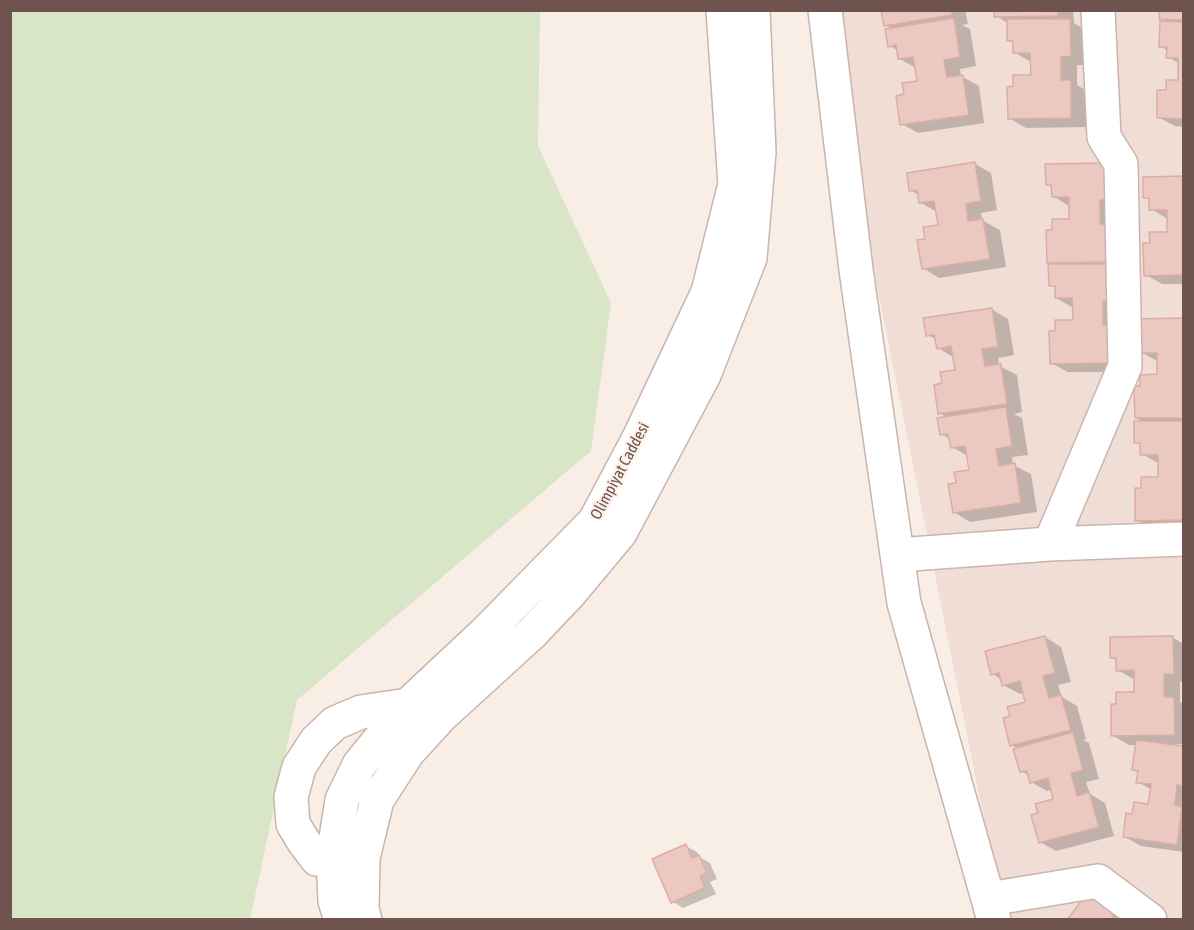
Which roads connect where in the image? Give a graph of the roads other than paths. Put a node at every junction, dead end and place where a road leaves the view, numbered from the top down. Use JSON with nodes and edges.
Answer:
{"nodes":[{"id":1,"x":723,"y":10,"type":"edge"},
{"id":2,"x":753,"y":10,"type":"edge"},
{"id":3,"x":825,"y":10,"type":"edge"},
{"id":4,"x":1098,"y":10,"type":"edge"},
{"id":5,"x":1184,"y":539,"type":"edge"},
{"id":6,"x":1050,"y":544,"type":"junction"},
{"id":7,"x":897,"y":555,"type":"junction"},
{"id":8,"x":408,"y":705,"type":"junction"},
{"id":9,"x":377,"y":800,"type":"junction"},
{"id":10,"x":333,"y":857,"type":"junction"},
{"id":11,"x":992,"y":909,"type":"edge"},
{"id":12,"x":341,"y":920,"type":"edge"},
{"id":13,"x":365,"y":920,"type":"edge"},
{"id":14,"x":1150,"y":920,"type":"edge"}],
"edges":[{"from":1,"to":8,"type":"street","name":"Olimpiyat Caddesi"},
{"from":2,"to":9,"type":"street","name":"Olimpiyat Caddesi"},
{"from":3,"to":7,"type":"street"},
{"from":4,"to":6,"type":"street"},
{"from":5,"to":6,"type":"street"},
{"from":6,"to":7,"type":"street"},
{"from":7,"to":11,"type":"street"},
{"from":8,"to":10,"type":"street","name":"Olimpiyat Caddesi"},
{"from":8,"to":10,"type":"street"},
{"from":9,"to":10,"type":"street"},
{"from":9,"to":13,"type":"street","name":"Olimpiyat Caddesi"},
{"from":10,"to":12,"type":"street","name":"Olimpiyat Caddesi"},
{"from":11,"to":14,"type":"street"}]}
